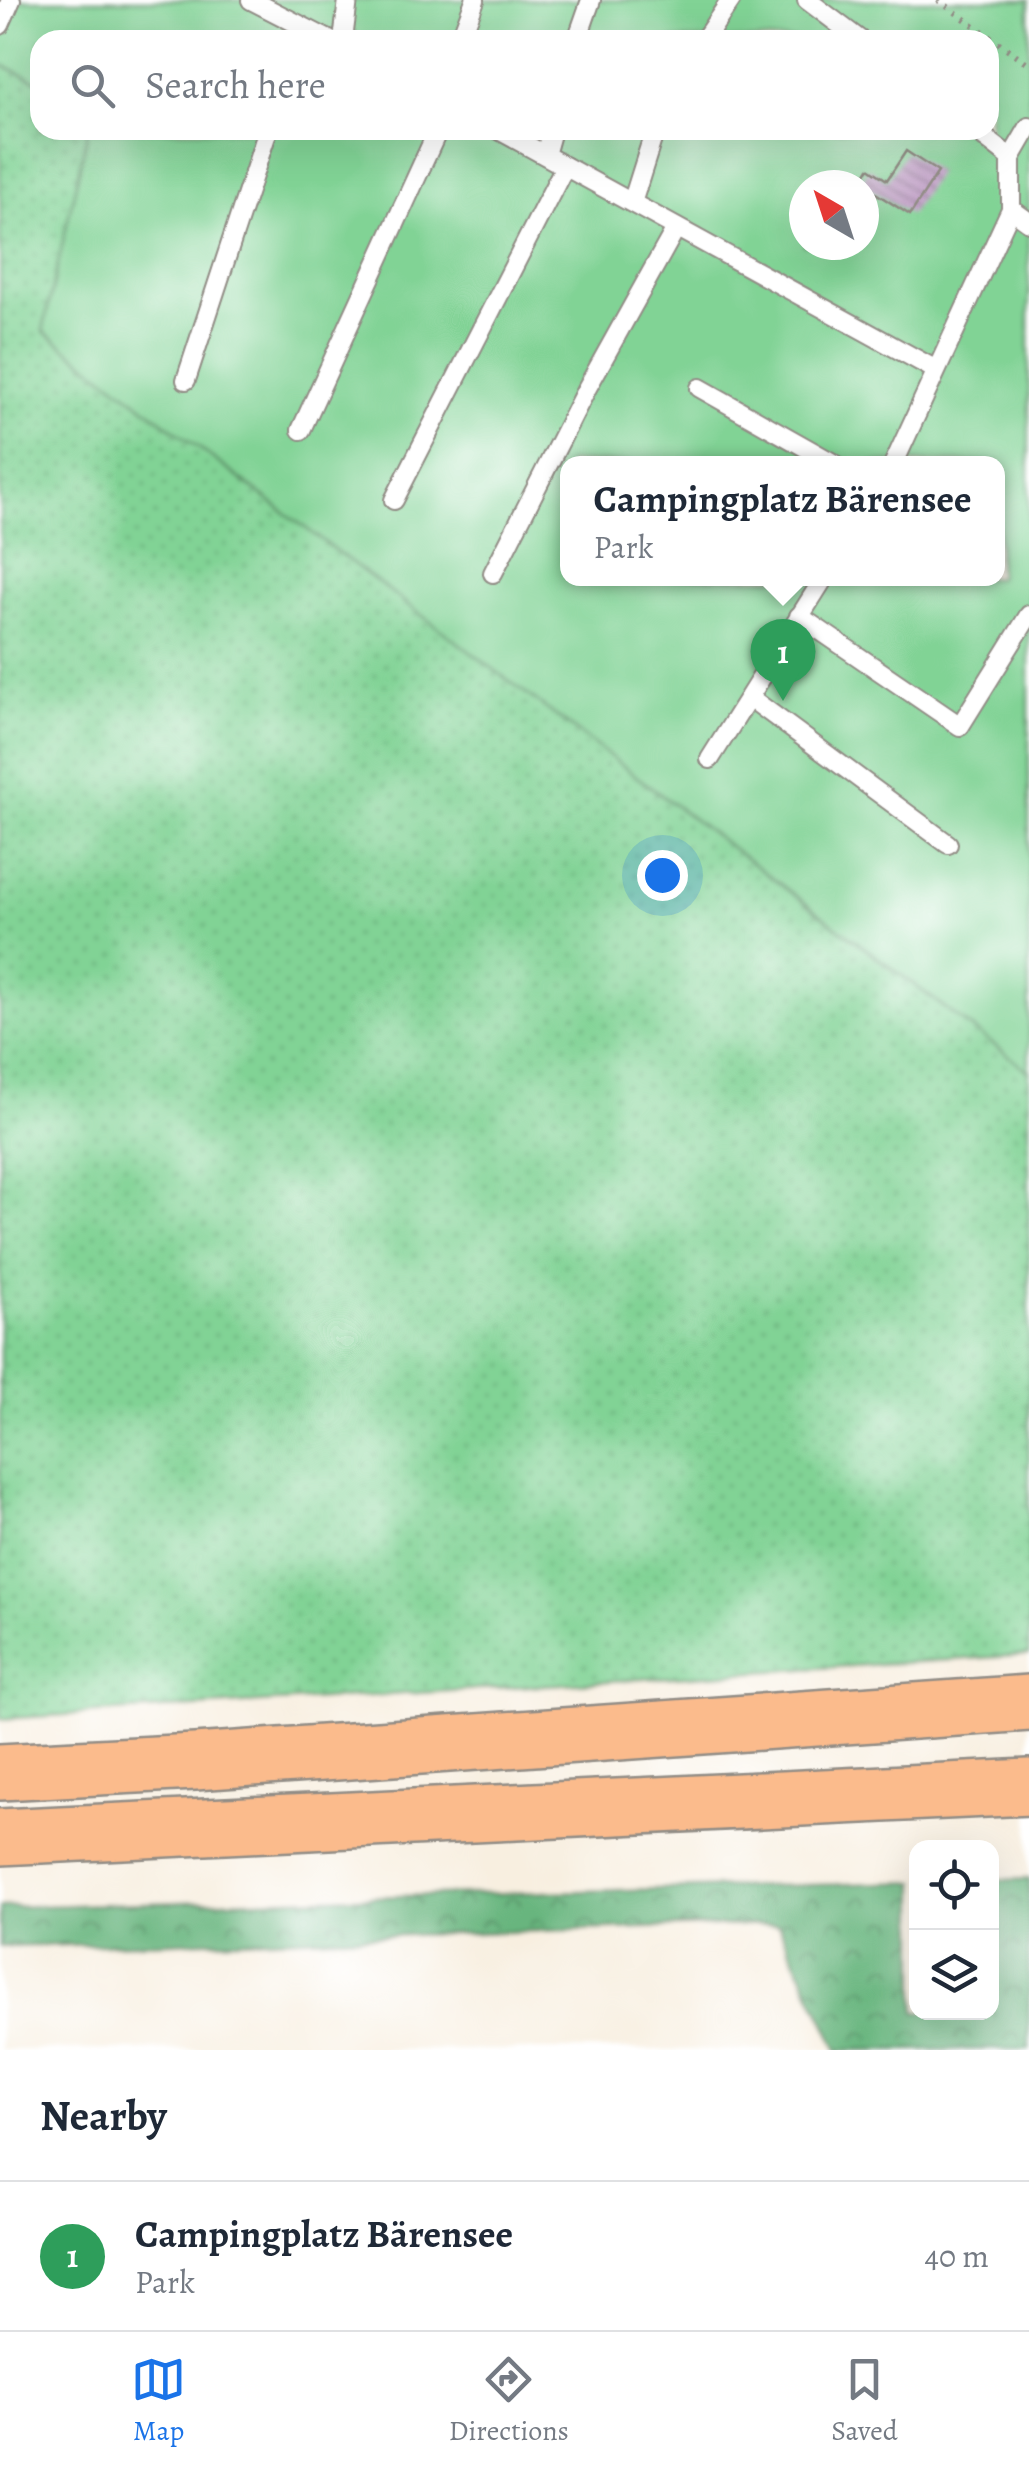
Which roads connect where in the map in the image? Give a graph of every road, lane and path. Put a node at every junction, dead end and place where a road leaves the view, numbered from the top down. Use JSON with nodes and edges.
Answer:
{"nodes":[{"id":1,"x":11,"y":0,"type":"edge"},
{"id":2,"x":252,"y":0,"type":"edge"},
{"id":3,"x":348,"y":0,"type":"edge"},
{"id":4,"x":475,"y":0,"type":"edge"},
{"id":5,"x":591,"y":0,"type":"edge"},
{"id":6,"x":731,"y":0,"type":"edge"},
{"id":7,"x":807,"y":0,"type":"edge"},
{"id":8,"x":938,"y":0,"type":"edge"},
{"id":9,"x":0,"y":25,"type":"edge"},
{"id":10,"x":295,"y":30,"type":"edge"},
{"id":11,"x":344,"y":30,"type":"edge"},
{"id":12,"x":464,"y":30,"type":"edge"},
{"id":13,"x":581,"y":30,"type":"edge"},
{"id":14,"x":711,"y":30,"type":"edge"},
{"id":15,"x":847,"y":30,"type":"edge"},
{"id":16,"x":981,"y":30,"type":"edge"},
{"id":17,"x":999,"y":43,"type":"edge"},
{"id":18,"x":1029,"y":64,"type":"edge"},
{"id":19,"x":1029,"y":127,"type":"edge"},
{"id":20,"x":265,"y":140,"type":"edge"},
{"id":21,"x":433,"y":140,"type":"edge"},
{"id":22,"x":517,"y":140,"type":"edge"},
{"id":23,"x":549,"y":140,"type":"edge"},
{"id":24,"x":651,"y":140,"type":"edge"},
{"id":25,"x":988,"y":140,"type":"edge"},
{"id":26,"x":545,"y":155,"type":"junction"},
{"id":27,"x":1010,"y":158,"type":"junction"},
{"id":28,"x":565,"y":166,"type":"junction"},
{"id":29,"x":632,"y":202,"type":"junction"},
{"id":30,"x":1010,"y":209,"type":"junction"},
{"id":31,"x":1029,"y":222,"type":"edge"},
{"id":32,"x":676,"y":228,"type":"junction"},
{"id":33,"x":936,"y":370,"type":"junction"},
{"id":34,"x":186,"y":380,"type":"dead end"},
{"id":35,"x":700,"y":388,"type":"dead end"},
{"id":36,"x":302,"y":430,"type":"dead end"},
{"id":37,"x":819,"y":456,"type":"edge"},
{"id":38,"x":898,"y":456,"type":"edge"},
{"id":39,"x":394,"y":500,"type":"dead end"},
{"id":40,"x":493,"y":573,"type":"dead end"},
{"id":41,"x":819,"y":586,"type":"edge"},
{"id":42,"x":798,"y":616,"type":"junction"},
{"id":43,"x":1029,"y":616,"type":"edge"},
{"id":44,"x":749,"y":696,"type":"junction"},
{"id":45,"x":710,"y":759,"type":"dead end"},
{"id":46,"x":948,"y":844,"type":"dead end"},
{"id":47,"x":1029,"y":1703,"type":"edge"},
{"id":48,"x":0,"y":1772,"type":"edge"},
{"id":49,"x":1029,"y":1787,"type":"edge"},
{"id":50,"x":0,"y":1837,"type":"edge"}],
"edges":[{"from":1,"to":9,"type":"lane"},
{"from":2,"to":10,"type":"lane"},
{"from":3,"to":11,"type":"lane"},
{"from":4,"to":12,"type":"lane"},
{"from":5,"to":13,"type":"lane"},
{"from":6,"to":14,"type":"lane"},
{"from":7,"to":15,"type":"lane"},
{"from":8,"to":16,"type":"path"},
{"from":17,"to":18,"type":"path"},
{"from":19,"to":27,"type":"lane"},
{"from":20,"to":34,"type":"lane"},
{"from":21,"to":36,"type":"lane"},
{"from":22,"to":26,"type":"lane"},
{"from":23,"to":26,"type":"lane"},
{"from":24,"to":29,"type":"lane"},
{"from":25,"to":27,"type":"lane"},
{"from":26,"to":28,"type":"lane"},
{"from":27,"to":30,"type":"lane"},
{"from":28,"to":29,"type":"lane"},
{"from":28,"to":39,"type":"lane"},
{"from":29,"to":32,"type":"lane"},
{"from":30,"to":31,"type":"lane"},
{"from":30,"to":33,"type":"lane"},
{"from":32,"to":33,"type":"lane"},
{"from":32,"to":40,"type":"lane"},
{"from":33,"to":38,"type":"lane"},
{"from":35,"to":37,"type":"lane"},
{"from":41,"to":42,"type":"lane"},
{"from":42,"to":43,"type":"lane"},
{"from":42,"to":44,"type":"lane"},
{"from":44,"to":45,"type":"lane"},
{"from":44,"to":46,"type":"lane"},
{"from":47,"to":48,"type":"highway"},
{"from":49,"to":50,"type":"highway"}]}
